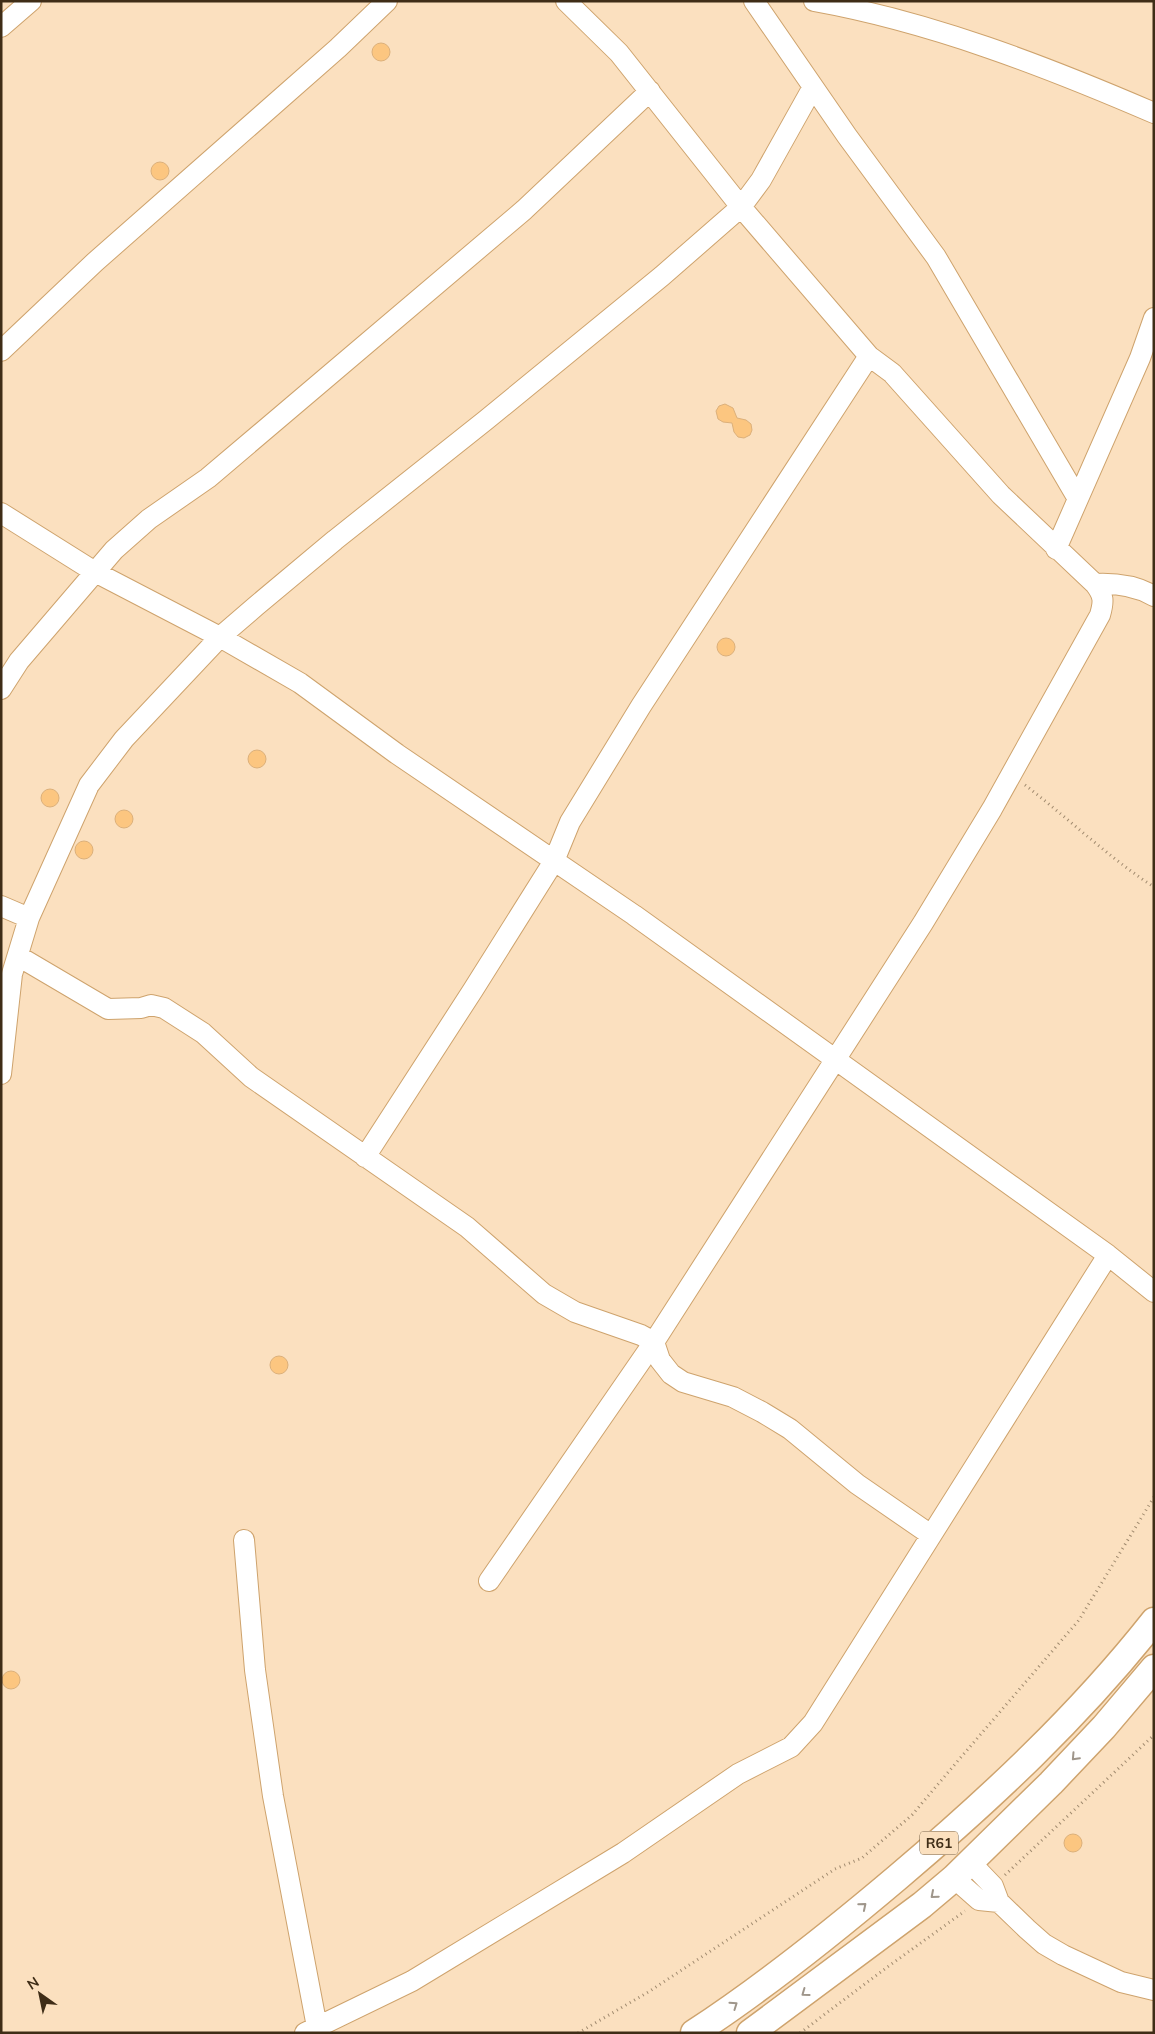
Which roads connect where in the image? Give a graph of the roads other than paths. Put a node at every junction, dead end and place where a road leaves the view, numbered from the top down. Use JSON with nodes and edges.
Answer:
{"nodes":[{"id":1,"x":31,"y":1,"type":"edge"},
{"id":2,"x":387,"y":1,"type":"edge"},
{"id":3,"x":566,"y":1,"type":"edge"},
{"id":4,"x":754,"y":1,"type":"edge"},
{"id":5,"x":814,"y":1,"type":"edge"},
{"id":6,"x":1,"y":27,"type":"edge"},
{"id":7,"x":813,"y":87,"type":"junction"},
{"id":8,"x":650,"y":91,"type":"junction"},
{"id":9,"x":1154,"y":113,"type":"edge"},
{"id":10,"x":741,"y":208,"type":"junction"},
{"id":11,"x":1154,"y":318,"type":"edge"},
{"id":12,"x":1,"y":351,"type":"edge"},
{"id":13,"x":869,"y":356,"type":"junction"},
{"id":14,"x":1078,"y":499,"type":"junction"},
{"id":15,"x":1,"y":513,"type":"edge"},
{"id":16,"x":1056,"y":548,"type":"junction"},
{"id":17,"x":95,"y":572,"type":"junction"},
{"id":18,"x":1094,"y":584,"type":"junction"},
{"id":19,"x":1154,"y":596,"type":"edge"},
{"id":20,"x":220,"y":637,"type":"junction"},
{"id":21,"x":1,"y":689,"type":"edge"},
{"id":22,"x":554,"y":861,"type":"junction"},
{"id":23,"x":1,"y":906,"type":"edge"},
{"id":24,"x":29,"y":918,"type":"junction"},
{"id":25,"x":18,"y":956,"type":"junction"},
{"id":26,"x":835,"y":1059,"type":"junction"},
{"id":27,"x":1,"y":1074,"type":"edge"},
{"id":28,"x":364,"y":1157,"type":"junction"},
{"id":29,"x":1108,"y":1255,"type":"junction"},
{"id":30,"x":1154,"y":1292,"type":"edge"},
{"id":31,"x":654,"y":1342,"type":"junction"},
{"id":32,"x":931,"y":1535,"type":"junction"},
{"id":33,"x":244,"y":1540,"type":"dead end"},
{"id":34,"x":489,"y":1582,"type":"dead end"},
{"id":35,"x":1154,"y":1600,"type":"edge"},
{"id":36,"x":1154,"y":1621,"type":"edge"},
{"id":37,"x":1154,"y":1668,"type":"edge"},
{"id":38,"x":1154,"y":1683,"type":"edge"},
{"id":39,"x":1104,"y":1727,"type":"junction"},
{"id":40,"x":964,"y":1822,"type":"junction"},
{"id":41,"x":962,"y":1870,"type":"junction"},
{"id":42,"x":1154,"y":1990,"type":"edge"},
{"id":43,"x":311,"y":2030,"type":"edge"},
{"id":44,"x":694,"y":2033,"type":"edge"},
{"id":45,"x":750,"y":2033,"type":"edge"}],
"edges":[{"from":1,"to":6,"type":"street"},
{"from":2,"to":12,"type":"street"},
{"from":3,"to":8,"type":"street"},
{"from":4,"to":7,"type":"street"},
{"from":5,"to":9,"type":"street"},
{"from":7,"to":10,"type":"street"},
{"from":7,"to":14,"type":"street"},
{"from":8,"to":10,"type":"street"},
{"from":8,"to":17,"type":"street"},
{"from":10,"to":13,"type":"street"},
{"from":10,"to":20,"type":"street"},
{"from":11,"to":14,"type":"street"},
{"from":13,"to":16,"type":"street"},
{"from":13,"to":22,"type":"street"},
{"from":14,"to":16,"type":"street"},
{"from":15,"to":17,"type":"street"},
{"from":16,"to":18,"type":"street"},
{"from":17,"to":20,"type":"street"},
{"from":17,"to":21,"type":"street"},
{"from":18,"to":19,"type":"street"},
{"from":18,"to":26,"type":"street"},
{"from":20,"to":22,"type":"street"},
{"from":20,"to":24,"type":"street"},
{"from":22,"to":26,"type":"street"},
{"from":22,"to":28,"type":"street"},
{"from":23,"to":24,"type":"street"},
{"from":24,"to":25,"type":"street"},
{"from":25,"to":27,"type":"street"},
{"from":25,"to":28,"type":"street"},
{"from":26,"to":29,"type":"street"},
{"from":26,"to":31,"type":"street"},
{"from":28,"to":31,"type":"street"},
{"from":29,"to":30,"type":"street"},
{"from":29,"to":32,"type":"street"},
{"from":31,"to":32,"type":"street"},
{"from":31,"to":34,"type":"street"},
{"from":32,"to":43,"type":"street"},
{"from":33,"to":43,"type":"street"},
{"from":35,"to":40,"type":"main road"},
{"from":36,"to":40,"type":"main road","number":"R61"},
{"from":37,"to":39,"type":"main road","number":"R61"},
{"from":38,"to":39,"type":"main road"},
{"from":39,"to":41,"type":"main road","number":"R61","one_way":true},
{"from":44,"to":40,"type":"main road","number":"R61","one_way":true},
{"from":41,"to":42,"type":"street"},
{"from":41,"to":45,"type":"main road","number":"R61","one_way":true}]}
